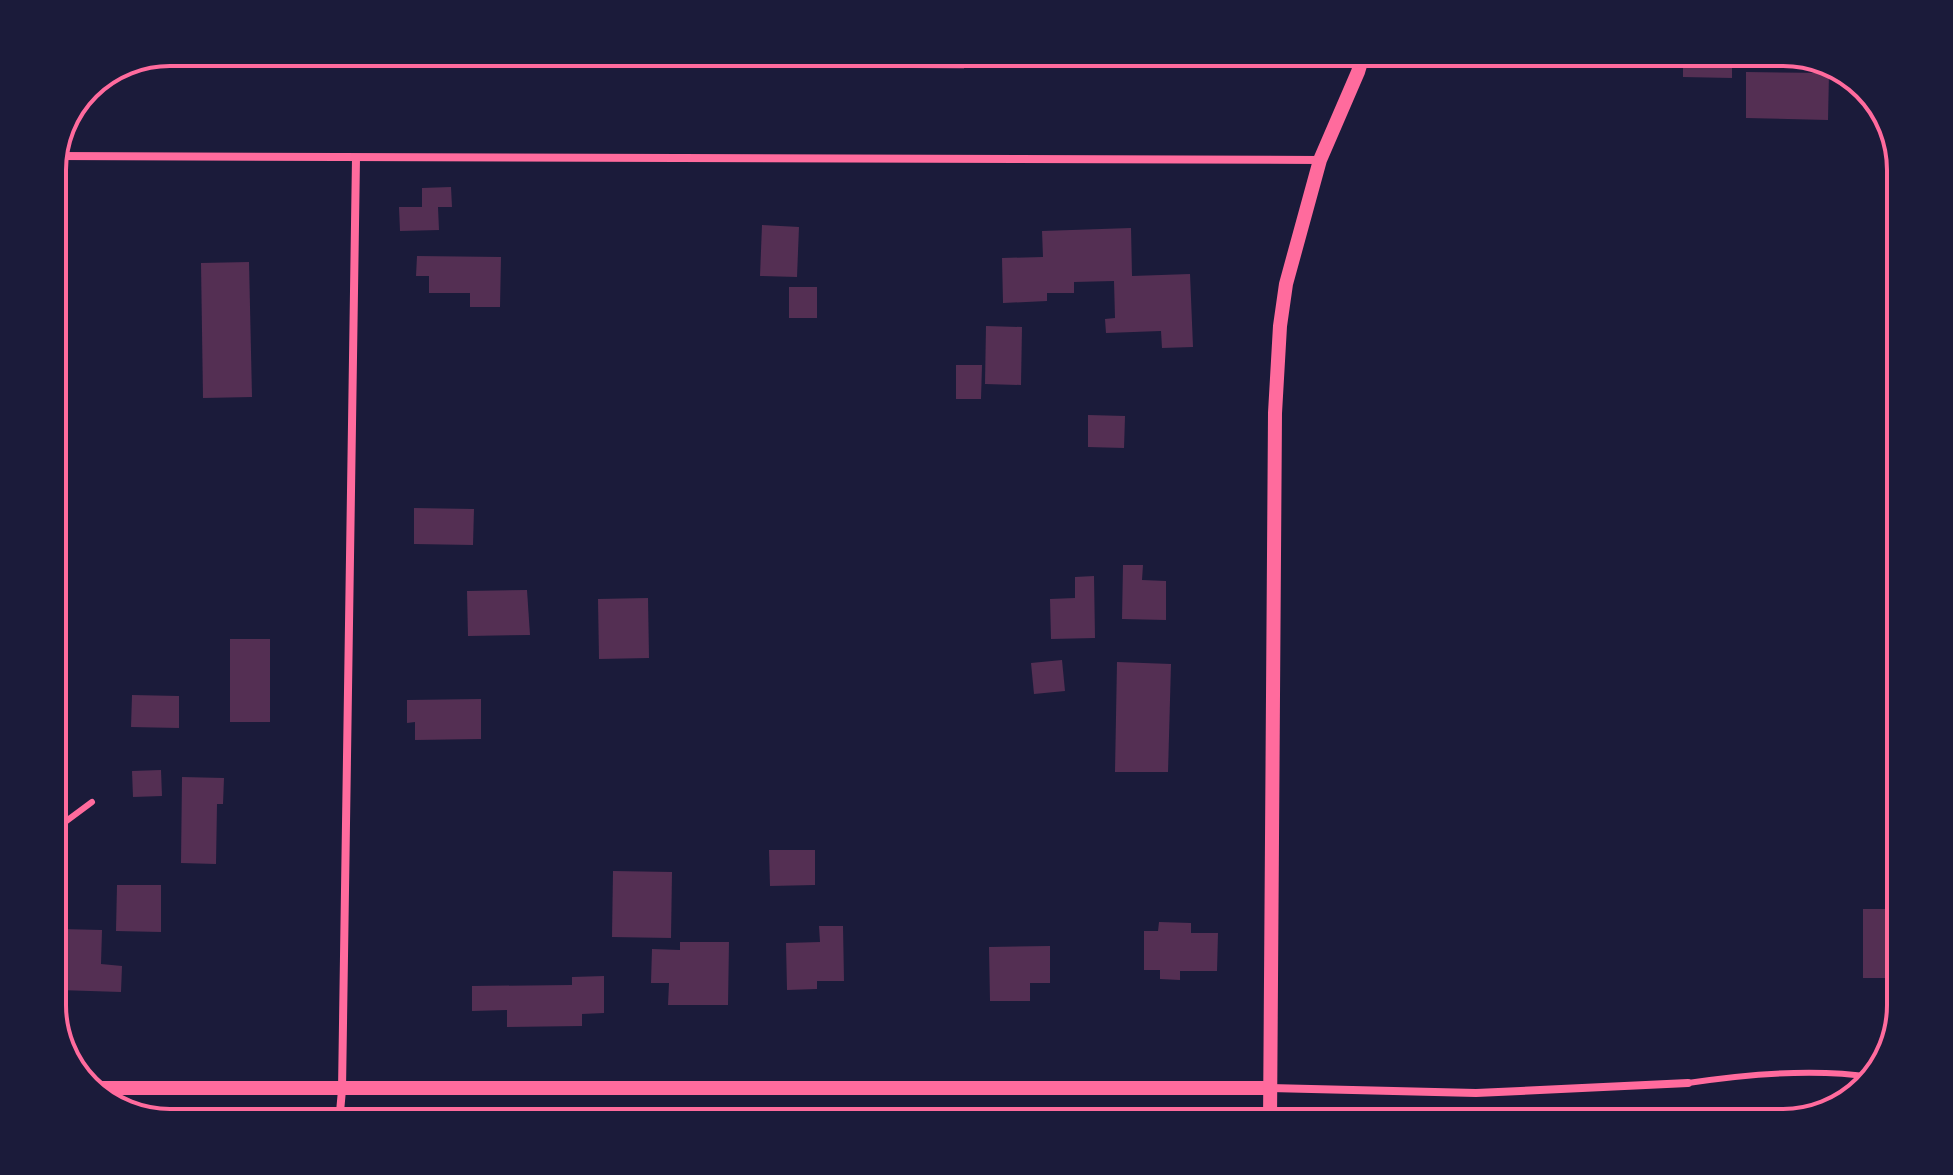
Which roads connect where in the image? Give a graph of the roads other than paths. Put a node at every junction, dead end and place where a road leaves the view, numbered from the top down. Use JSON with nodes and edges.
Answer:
{"nodes":[{"id":1,"x":1360,"y":66,"type":"edge"},
{"id":2,"x":67,"y":156,"type":"edge"},
{"id":3,"x":356,"y":158,"type":"junction"},
{"id":4,"x":1320,"y":160,"type":"junction"},
{"id":5,"x":92,"y":802,"type":"dead end"},
{"id":6,"x":66,"y":821,"type":"edge"},
{"id":7,"x":1859,"y":1075,"type":"edge"},
{"id":8,"x":1688,"y":1083,"type":"joint"},
{"id":9,"x":109,"y":1088,"type":"edge"},
{"id":10,"x":1269,"y":1088,"type":"junction"},
{"id":11,"x":342,"y":1090,"type":"junction"},
{"id":12,"x":340,"y":1109,"type":"edge"},
{"id":13,"x":1270,"y":1109,"type":"edge"}],
"edges":[{"from":1,"to":4,"type":"street"},
{"from":2,"to":3,"type":"street"},
{"from":3,"to":4,"type":"street"},
{"from":3,"to":11,"type":"street"},
{"from":4,"to":10,"type":"street"},
{"from":5,"to":6,"type":"lane"},
{"from":7,"to":8,"type":"lane"},
{"from":8,"to":10,"type":"street"},
{"from":9,"to":11,"type":"street"},
{"from":10,"to":11,"type":"street"},
{"from":10,"to":13,"type":"street"},
{"from":11,"to":12,"type":"street"}]}
